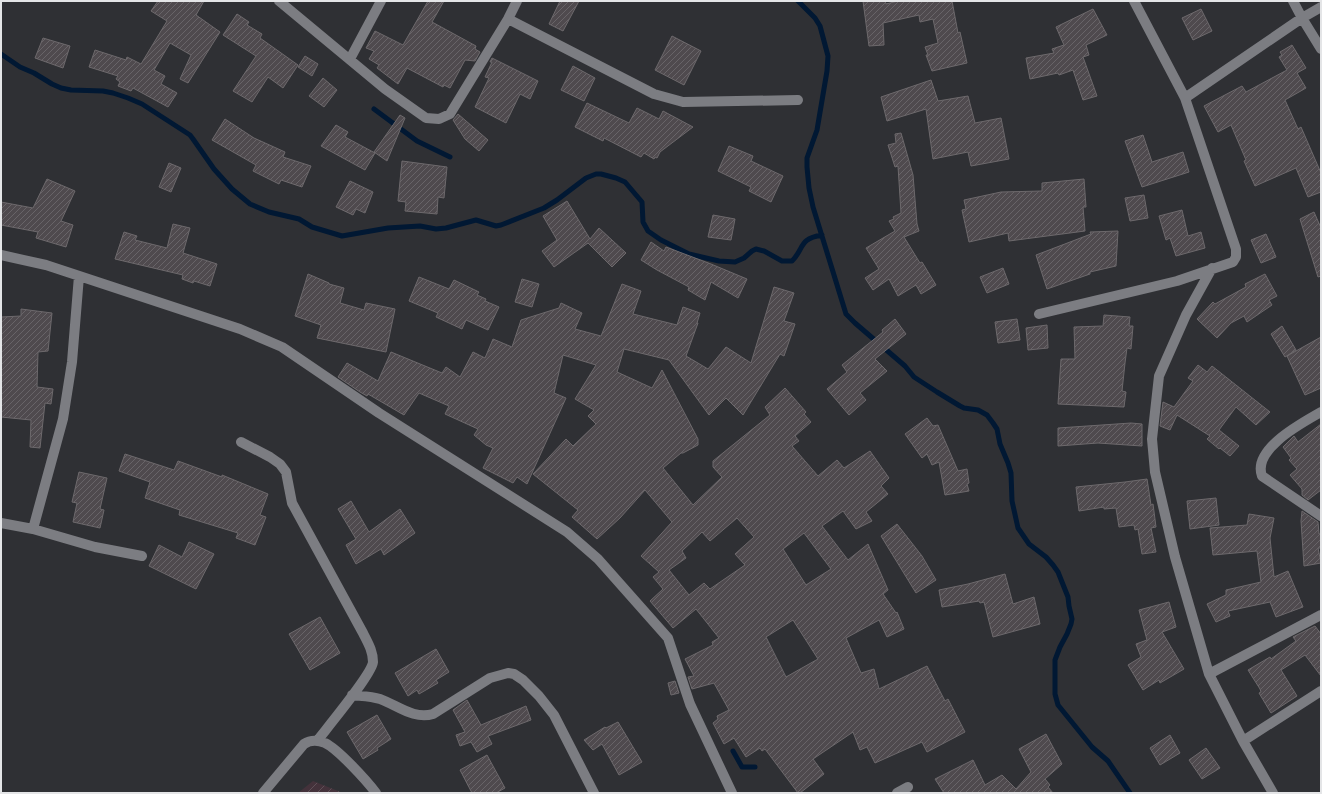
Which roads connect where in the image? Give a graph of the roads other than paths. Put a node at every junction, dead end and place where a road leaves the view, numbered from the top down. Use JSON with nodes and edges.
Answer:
{"nodes":[{"id":1,"x":279,"y":1,"type":"edge"},
{"id":2,"x":381,"y":1,"type":"edge"},
{"id":3,"x":517,"y":1,"type":"edge"},
{"id":4,"x":1134,"y":1,"type":"edge"},
{"id":5,"x":1292,"y":1,"type":"edge"},
{"id":6,"x":1321,"y":7,"type":"edge"},
{"id":7,"x":1302,"y":18,"type":"junction"},
{"id":8,"x":508,"y":19,"type":"junction"},
{"id":9,"x":1321,"y":49,"type":"edge"},
{"id":10,"x":350,"y":59,"type":"junction"},
{"id":11,"x":1185,"y":98,"type":"junction"},
{"id":12,"x":798,"y":100,"type":"dead end"},
{"id":13,"x":1,"y":255,"type":"edge"},
{"id":14,"x":1212,"y":268,"type":"junction"},
{"id":15,"x":79,"y":276,"type":"junction"},
{"id":16,"x":1038,"y":314,"type":"dead end"},
{"id":17,"x":1321,"y":412,"type":"edge"},
{"id":18,"x":241,"y":442,"type":"dead end"},
{"id":19,"x":1321,"y":516,"type":"edge"},
{"id":20,"x":1,"y":523,"type":"edge"},
{"id":21,"x":33,"y":529,"type":"junction"},
{"id":22,"x":142,"y":556,"type":"dead end"},
{"id":23,"x":1321,"y":614,"type":"edge"},
{"id":24,"x":1209,"y":674,"type":"junction"},
{"id":25,"x":1321,"y":692,"type":"edge"},
{"id":26,"x":352,"y":695,"type":"junction"},
{"id":27,"x":317,"y":741,"type":"junction"},
{"id":28,"x":1243,"y":741,"type":"junction"},
{"id":29,"x":908,"y":787,"type":"dead end"},
{"id":30,"x":263,"y":793,"type":"edge"},
{"id":31,"x":376,"y":793,"type":"edge"},
{"id":32,"x":594,"y":793,"type":"edge"},
{"id":33,"x":732,"y":793,"type":"edge"},
{"id":34,"x":897,"y":793,"type":"edge"},
{"id":35,"x":1273,"y":793,"type":"edge"}],
"edges":[{"from":1,"to":10,"type":"street"},
{"from":2,"to":10,"type":"street"},
{"from":3,"to":8,"type":"street"},
{"from":4,"to":11,"type":"street"},
{"from":5,"to":7,"type":"street"},
{"from":6,"to":7,"type":"street"},
{"from":7,"to":9,"type":"street"},
{"from":7,"to":11,"type":"street"},
{"from":8,"to":10,"type":"street"},
{"from":8,"to":12,"type":"street"},
{"from":11,"to":14,"type":"street"},
{"from":13,"to":15,"type":"street"},
{"from":14,"to":16,"type":"street"},
{"from":14,"to":24,"type":"street"},
{"from":15,"to":21,"type":"street"},
{"from":15,"to":33,"type":"street"},
{"from":17,"to":19,"type":"street"},
{"from":18,"to":26,"type":"street"},
{"from":20,"to":21,"type":"street"},
{"from":21,"to":22,"type":"street"},
{"from":23,"to":24,"type":"street"},
{"from":24,"to":28,"type":"street"},
{"from":25,"to":28,"type":"street"},
{"from":26,"to":27,"type":"street"},
{"from":26,"to":32,"type":"street"},
{"from":27,"to":30,"type":"street"},
{"from":27,"to":31,"type":"street"},
{"from":28,"to":35,"type":"street"},
{"from":29,"to":34,"type":"street"}]}
